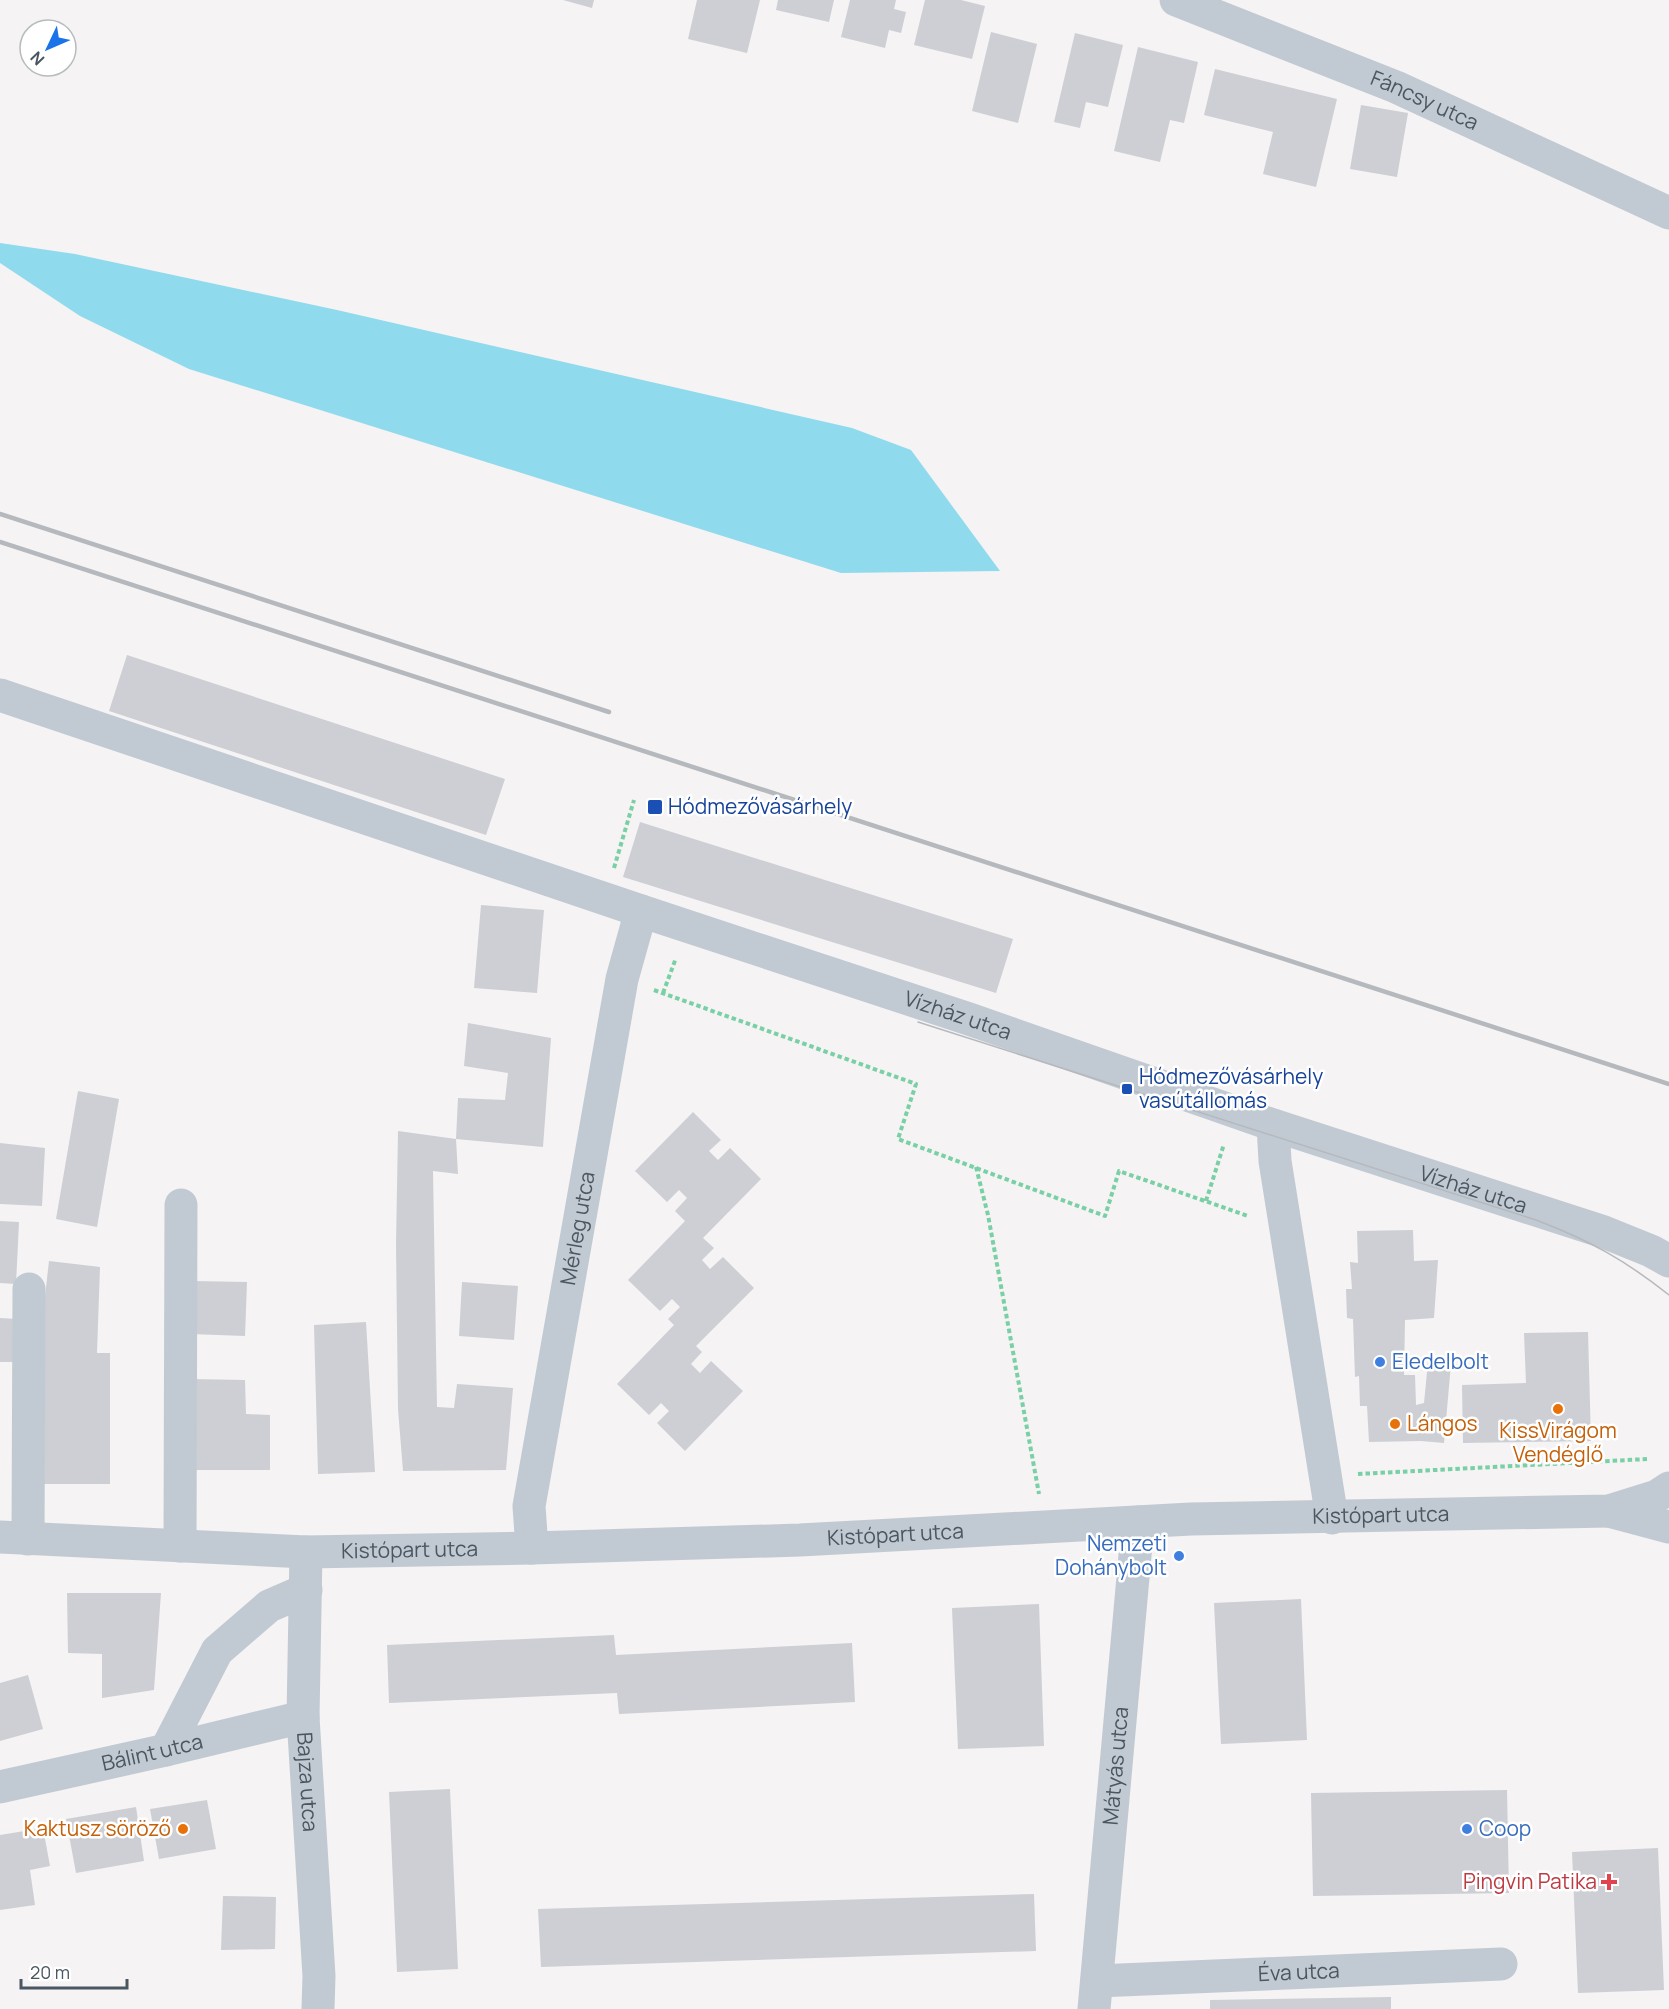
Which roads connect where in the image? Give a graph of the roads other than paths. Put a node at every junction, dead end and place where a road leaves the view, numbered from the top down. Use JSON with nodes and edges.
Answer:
{"nodes":[{"id":1,"x":1178,"y":0,"type":"edge"},
{"id":2,"x":1669,"y":213,"type":"edge"},
{"id":3,"x":0,"y":695,"type":"edge"},
{"id":4,"x":641,"y":911,"type":"junction"},
{"id":5,"x":1274,"y":1125,"type":"junction"},
{"id":6,"x":181,"y":1206,"type":"dead end"},
{"id":7,"x":1669,"y":1261,"type":"edge"},
{"id":8,"x":29,"y":1289,"type":"dead end"},
{"id":9,"x":1663,"y":1473,"type":"edge"},
{"id":10,"x":1609,"y":1510,"type":"junction"},
{"id":11,"x":1332,"y":1518,"type":"junction"},
{"id":12,"x":1138,"y":1522,"type":"junction"},
{"id":13,"x":1669,"y":1527,"type":"edge"},
{"id":14,"x":14,"y":1538,"type":"edge"},
{"id":15,"x":180,"y":1546,"type":"junction"},
{"id":16,"x":532,"y":1548,"type":"junction"},
{"id":17,"x":306,"y":1552,"type":"junction"},
{"id":18,"x":306,"y":1590,"type":"junction"},
{"id":19,"x":303,"y":1717,"type":"junction"},
{"id":20,"x":166,"y":1750,"type":"junction"},
{"id":21,"x":0,"y":1787,"type":"edge"},
{"id":22,"x":1501,"y":1964,"type":"dead end"},
{"id":23,"x":1095,"y":1995,"type":"edge"},
{"id":24,"x":318,"y":2009,"type":"edge"}],
"edges":[{"from":1,"to":2,"type":"street","name":"Fáncsy utca"},
{"from":3,"to":4,"type":"street","name":"Vízház utca"},
{"from":4,"to":5,"type":"street","name":"Vízház utca"},
{"from":4,"to":16,"type":"street","name":"Mérleg utca"},
{"from":5,"to":7,"type":"street","name":"Vízház utca"},
{"from":5,"to":11,"type":"street"},
{"from":6,"to":15,"type":"street"},
{"from":8,"to":14,"type":"street"},
{"from":9,"to":10,"type":"street","name":"Kistópart utca"},
{"from":10,"to":11,"type":"street","name":"Kistópart utca"},
{"from":10,"to":13,"type":"street","name":"Kistópart utca"},
{"from":11,"to":12,"type":"street","name":"Kistópart utca"},
{"from":12,"to":16,"type":"street","name":"Kistópart utca"},
{"from":12,"to":23,"type":"street","name":"Mátyás utca"},
{"from":14,"to":15,"type":"street","name":"Kistópart utca"},
{"from":15,"to":17,"type":"street","name":"Kistópart utca"},
{"from":16,"to":17,"type":"street","name":"Kistópart utca"},
{"from":17,"to":18,"type":"street","name":"Bajza utca"},
{"from":18,"to":19,"type":"street","name":"Bajza utca"},
{"from":18,"to":20,"type":"street"},
{"from":19,"to":20,"type":"street","name":"Bálint utca"},
{"from":19,"to":24,"type":"street","name":"Bajza utca"},
{"from":20,"to":21,"type":"street","name":"Bálint utca"},
{"from":22,"to":23,"type":"street","name":"Éva utca"}]}
